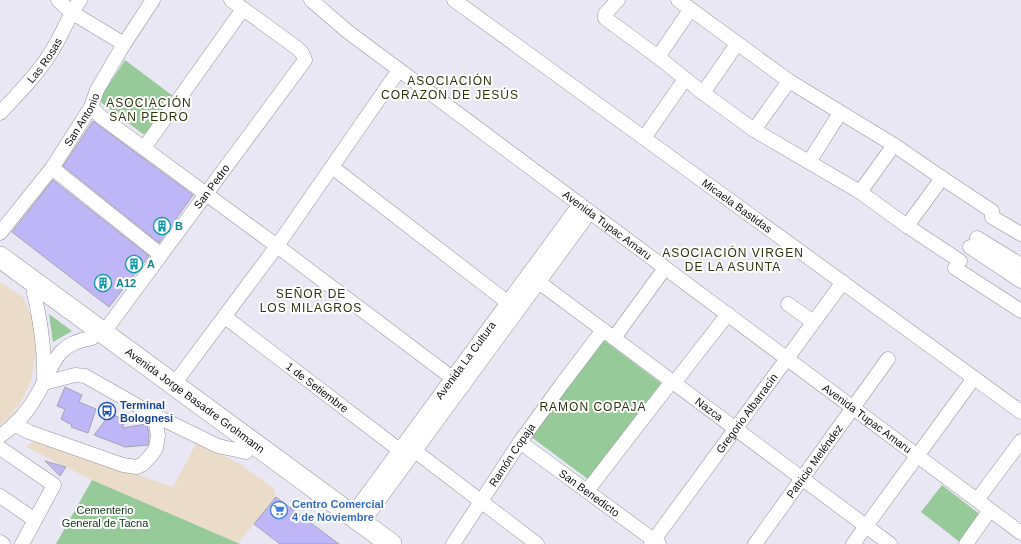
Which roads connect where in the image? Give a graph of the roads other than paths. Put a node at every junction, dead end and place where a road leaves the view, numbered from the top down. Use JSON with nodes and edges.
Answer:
{"nodes":[{"id":1,"x":58,"y":0,"type":"edge"},
{"id":2,"x":80,"y":0,"type":"edge"},
{"id":3,"x":153,"y":0,"type":"edge"},
{"id":4,"x":231,"y":0,"type":"edge"},
{"id":5,"x":311,"y":0,"type":"edge"},
{"id":6,"x":454,"y":0,"type":"edge"},
{"id":7,"x":618,"y":0,"type":"edge"},
{"id":8,"x":678,"y":0,"type":"edge"},
{"id":9,"x":243,"y":9,"type":"junction"},
{"id":10,"x":690,"y":10,"type":"junction"},
{"id":11,"x":71,"y":12,"type":"junction"},
{"id":12,"x":124,"y":44,"type":"junction"},
{"id":13,"x":737,"y":44,"type":"junction"},
{"id":14,"x":658,"y":57,"type":"junction"},
{"id":15,"x":400,"y":70,"type":"junction"},
{"id":16,"x":685,"y":79,"type":"junction"},
{"id":17,"x":789,"y":81,"type":"junction"},
{"id":18,"x":703,"y":93,"type":"junction"},
{"id":19,"x":91,"y":107,"type":"junction"},
{"id":20,"x":840,"y":113,"type":"junction"},
{"id":21,"x":0,"y":114,"type":"edge"},
{"id":22,"x":754,"y":130,"type":"junction"},
{"id":23,"x":644,"y":138,"type":"junction"},
{"id":24,"x":894,"y":145,"type":"junction"},
{"id":25,"x":144,"y":148,"type":"junction"},
{"id":26,"x":809,"y":162,"type":"junction"},
{"id":27,"x":332,"y":166,"type":"junction"},
{"id":28,"x":52,"y":168,"type":"junction"},
{"id":29,"x":942,"y":178,"type":"junction"},
{"id":30,"x":860,"y":192,"type":"junction"},
{"id":31,"x":207,"y":193,"type":"junction"},
{"id":32,"x":585,"y":208,"type":"junction"},
{"id":33,"x":907,"y":226,"type":"junction"},
{"id":34,"x":0,"y":233,"type":"edge"},
{"id":35,"x":1021,"y":234,"type":"edge"},
{"id":36,"x":277,"y":246,"type":"junction"},
{"id":37,"x":161,"y":255,"type":"junction"},
{"id":38,"x":0,"y":257,"type":"edge"},
{"id":39,"x":1021,"y":265,"type":"edge"},
{"id":40,"x":665,"y":268,"type":"junction"},
{"id":41,"x":0,"y":272,"type":"edge"},
{"id":42,"x":533,"y":278,"type":"junction"},
{"id":43,"x":1021,"y":281,"type":"edge"},
{"id":44,"x":843,"y":282,"type":"junction"},
{"id":45,"x":34,"y":293,"type":"junction"},
{"id":46,"x":788,"y":304,"type":"dead end"},
{"id":47,"x":513,"y":306,"type":"junction"},
{"id":48,"x":1021,"y":311,"type":"edge"},
{"id":49,"x":728,"y":314,"type":"junction"},
{"id":50,"x":225,"y":317,"type":"junction"},
{"id":51,"x":813,"y":322,"type":"junction"},
{"id":52,"x":608,"y":334,"type":"junction"},
{"id":53,"x":98,"y":335,"type":"junction"},
{"id":54,"x":787,"y":358,"type":"junction"},
{"id":55,"x":888,"y":359,"type":"dead end"},
{"id":56,"x":974,"y":378,"type":"junction"},
{"id":57,"x":458,"y":382,"type":"junction"},
{"id":58,"x":673,"y":382,"type":"junction"},
{"id":59,"x":44,"y":383,"type":"junction"},
{"id":60,"x":174,"y":384,"type":"junction"},
{"id":61,"x":853,"y":408,"type":"junction"},
{"id":62,"x":1021,"y":412,"type":"edge"},
{"id":63,"x":152,"y":414,"type":"junction"},
{"id":64,"x":14,"y":424,"type":"junction"},
{"id":65,"x":735,"y":429,"type":"junction"},
{"id":66,"x":0,"y":436,"type":"edge"},
{"id":67,"x":1021,"y":441,"type":"edge"},
{"id":68,"x":520,"y":442,"type":"junction"},
{"id":69,"x":0,"y":448,"type":"edge"},
{"id":70,"x":246,"y":452,"type":"junction"},
{"id":71,"x":408,"y":453,"type":"junction"},
{"id":72,"x":917,"y":456,"type":"junction"},
{"id":73,"x":802,"y":478,"type":"junction"},
{"id":74,"x":587,"y":491,"type":"junction"},
{"id":75,"x":0,"y":496,"type":"edge"},
{"id":76,"x":977,"y":500,"type":"junction"},
{"id":77,"x":481,"y":502,"type":"junction"},
{"id":78,"x":990,"y":510,"type":"junction"},
{"id":79,"x":357,"y":519,"type":"junction"},
{"id":80,"x":35,"y":520,"type":"junction"},
{"id":81,"x":866,"y":526,"type":"junction"},
{"id":82,"x":1021,"y":533,"type":"edge"},
{"id":83,"x":0,"y":542,"type":"edge"},
{"id":84,"x":655,"y":543,"type":"edge"},
{"id":85,"x":3,"y":544,"type":"edge"},
{"id":86,"x":22,"y":544,"type":"edge"},
{"id":87,"x":371,"y":544,"type":"edge"},
{"id":88,"x":391,"y":544,"type":"edge"},
{"id":89,"x":453,"y":544,"type":"edge"},
{"id":90,"x":537,"y":544,"type":"edge"},
{"id":91,"x":755,"y":544,"type":"edge"},
{"id":92,"x":853,"y":544,"type":"edge"},
{"id":93,"x":890,"y":544,"type":"edge"},
{"id":94,"x":966,"y":544,"type":"edge"}],
"edges":[{"from":1,"to":11,"type":"street"},
{"from":2,"to":11,"type":"street","name":"Las Rosas"},
{"from":3,"to":12,"type":"street","name":"San Antonio"},
{"from":4,"to":9,"type":"street"},
{"from":5,"to":15,"type":"street","name":"Avenida Tupac Amaru"},
{"from":6,"to":23,"type":"street","name":"Micaela Bastidas"},
{"from":7,"to":14,"type":"street"},
{"from":8,"to":10,"type":"street"},
{"from":9,"to":25,"type":"street"},
{"from":9,"to":31,"type":"street","name":"San Pedro"},
{"from":10,"to":13,"type":"street"},
{"from":10,"to":14,"type":"street"},
{"from":11,"to":12,"type":"street"},
{"from":11,"to":21,"type":"street","name":"Las Rosas"},
{"from":12,"to":19,"type":"street","name":"San Antonio"},
{"from":13,"to":17,"type":"street"},
{"from":13,"to":18,"type":"street"},
{"from":14,"to":16,"type":"street"},
{"from":15,"to":27,"type":"street"},
{"from":15,"to":32,"type":"street","name":"Avenida Tupac Amaru"},
{"from":16,"to":18,"type":"street"},
{"from":16,"to":23,"type":"street"},
{"from":17,"to":20,"type":"street"},
{"from":17,"to":22,"type":"street"},
{"from":18,"to":22,"type":"street"},
{"from":19,"to":25,"type":"street"},
{"from":19,"to":28,"type":"street","name":"San Antonio"},
{"from":20,"to":24,"type":"street"},
{"from":20,"to":26,"type":"street"},
{"from":22,"to":26,"type":"street"},
{"from":23,"to":44,"type":"street","name":"Micaela Bastidas"},
{"from":24,"to":29,"type":"street"},
{"from":24,"to":30,"type":"street"},
{"from":25,"to":31,"type":"street"},
{"from":26,"to":30,"type":"street"},
{"from":27,"to":36,"type":"street"},
{"from":27,"to":47,"type":"street"},
{"from":28,"to":34,"type":"street","name":"San Antonio"},
{"from":28,"to":37,"type":"street"},
{"from":29,"to":33,"type":"street"},
{"from":29,"to":35,"type":"street"},
{"from":30,"to":33,"type":"street"},
{"from":31,"to":36,"type":"street"},
{"from":31,"to":37,"type":"street","name":"San Pedro"},
{"from":32,"to":40,"type":"street","name":"Avenida Tupac Amaru"},
{"from":32,"to":42,"type":"street","name":"Avenida La Cultura"},
{"from":33,"to":48,"type":"street"},
{"from":36,"to":50,"type":"street"},
{"from":36,"to":57,"type":"street"},
{"from":37,"to":53,"type":"street","name":"San Pedro"},
{"from":38,"to":53,"type":"highway","name":"Avenida Jorge Basadre Grohmann"},
{"from":39,"to":43,"type":"street"},
{"from":40,"to":49,"type":"street","name":"Avenida Tupac Amaru"},
{"from":40,"to":52,"type":"street","name":"Ramón Copaja"},
{"from":41,"to":45,"type":"highway","name":"Avenida Jorge Basadre Grohmann"},
{"from":42,"to":47,"type":"street","name":"Avenida La Cultura"},
{"from":42,"to":52,"type":"street","name":"Nazca"},
{"from":44,"to":51,"type":"street","name":"Gregorio Albarracín"},
{"from":44,"to":56,"type":"street","name":"Micaela Bastidas"},
{"from":45,"to":53,"type":"highway","name":"Avenida Jorge Basadre Grohmann"},
{"from":45,"to":59,"type":"street"},
{"from":46,"to":51,"type":"street"},
{"from":47,"to":57,"type":"street","name":"Avenida La Cultura"},
{"from":49,"to":54,"type":"street","name":"Avenida Tupac Amaru"},
{"from":49,"to":58,"type":"street"},
{"from":50,"to":60,"type":"street"},
{"from":50,"to":71,"type":"street","name":"1 de Setiembre"},
{"from":51,"to":54,"type":"street","name":"Gregorio Albarracín"},
{"from":52,"to":58,"type":"street","name":"Nazca"},
{"from":52,"to":68,"type":"street","name":"Ramón Copaja"},
{"from":53,"to":59,"type":"street"},
{"from":53,"to":60,"type":"highway","name":"Avenida Jorge Basadre Grohmann"},
{"from":53,"to":70,"type":"highway","name":"Avenida Jorge Basadre Grohmann"},
{"from":54,"to":61,"type":"street","name":"Avenida Tupac Amaru"},
{"from":54,"to":65,"type":"street","name":"Gregorio Albarracín"},
{"from":55,"to":61,"type":"street","name":"Patricio Meléndez"},
{"from":56,"to":62,"type":"street","name":"Micaela Bastidas"},
{"from":56,"to":72,"type":"street"},
{"from":57,"to":71,"type":"street","name":"Avenida La Cultura"},
{"from":58,"to":65,"type":"street","name":"Nazca"},
{"from":58,"to":74,"type":"street"},
{"from":59,"to":63,"type":"street"},
{"from":59,"to":64,"type":"street"},
{"from":60,"to":79,"type":"highway","name":"Avenida Jorge Basadre Grohmann"},
{"from":61,"to":72,"type":"street","name":"Avenida Tupac Amaru"},
{"from":61,"to":73,"type":"street","name":"Patricio Meléndez"},
{"from":63,"to":64,"type":"street"},
{"from":63,"to":70,"type":"street"},
{"from":64,"to":66,"type":"street"},
{"from":65,"to":73,"type":"street","name":"Nazca"},
{"from":65,"to":84,"type":"street","name":"Gregorio Albarracín"},
{"from":67,"to":76,"type":"street"},
{"from":68,"to":74,"type":"street","name":"San Benedicto"},
{"from":68,"to":77,"type":"street","name":"Ramón Copaja"},
{"from":69,"to":80,"type":"street"},
{"from":70,"to":87,"type":"highway","name":"Avenida Jorge Basadre Grohmann"},
{"from":71,"to":77,"type":"street","name":"1 de Setiembre"},
{"from":71,"to":79,"type":"street","name":"Avenida La Cultura"},
{"from":72,"to":76,"type":"street","name":"Avenida Tupac Amaru"},
{"from":72,"to":81,"type":"street"},
{"from":73,"to":81,"type":"street","name":"Nazca"},
{"from":73,"to":91,"type":"street","name":"Patricio Meléndez"},
{"from":74,"to":84,"type":"street","name":"San Benedicto"},
{"from":75,"to":80,"type":"street"},
{"from":76,"to":78,"type":"street","name":"Avenida Tupac Amaru"},
{"from":77,"to":89,"type":"street","name":"Ramón Copaja"},
{"from":77,"to":90,"type":"street","name":"1 de Setiembre"},
{"from":78,"to":82,"type":"street","name":"Avenida Tupac Amaru"},
{"from":78,"to":94,"type":"street"},
{"from":79,"to":88,"type":"highway","name":"Avenida Jorge Basadre Grohmann"},
{"from":80,"to":86,"type":"street"},
{"from":81,"to":92,"type":"street"},
{"from":81,"to":93,"type":"street","name":"Nazca"},
{"from":83,"to":85,"type":"street"}]}
